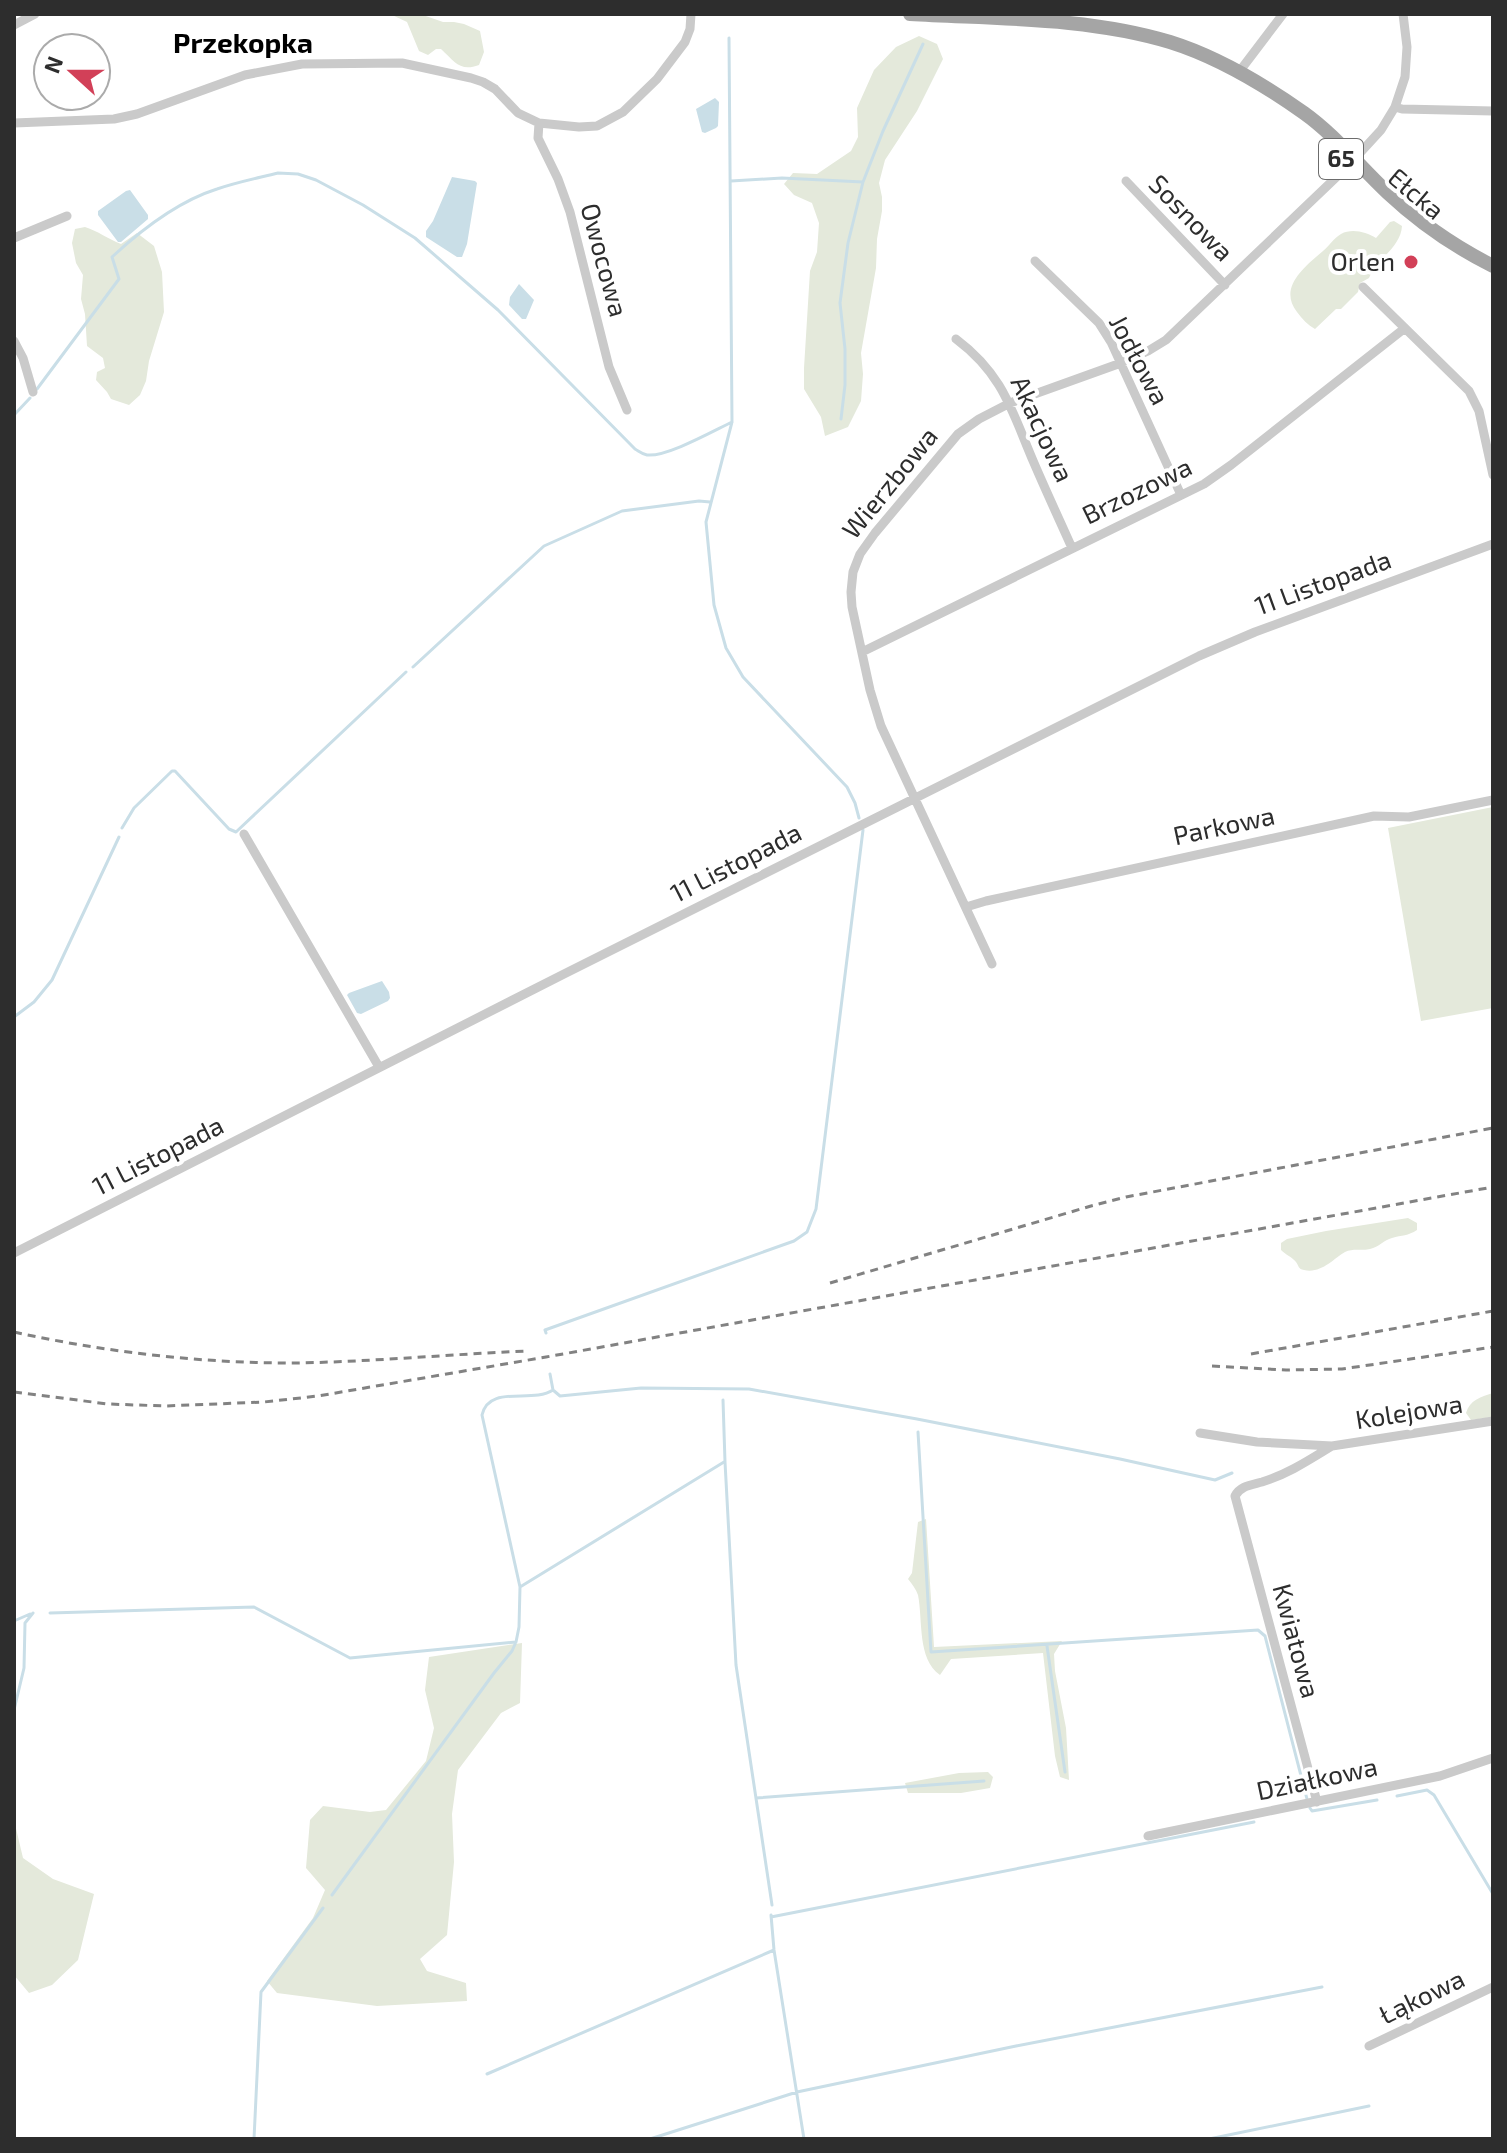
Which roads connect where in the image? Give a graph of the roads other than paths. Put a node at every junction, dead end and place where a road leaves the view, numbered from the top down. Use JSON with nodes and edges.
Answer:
{"nodes":[{"id":1,"x":35,"y":14,"type":"edge"},
{"id":2,"x":691,"y":14,"type":"edge"},
{"id":3,"x":910,"y":14,"type":"edge"},
{"id":4,"x":1283,"y":14,"type":"edge"},
{"id":5,"x":1403,"y":14,"type":"edge"},
{"id":6,"x":14,"y":25,"type":"edge"},
{"id":7,"x":1239,"y":72,"type":"junction"},
{"id":8,"x":1395,"y":107,"type":"junction"},
{"id":9,"x":1493,"y":111,"type":"edge"},
{"id":10,"x":14,"y":123,"type":"edge"},
{"id":11,"x":539,"y":123,"type":"junction"},
{"id":12,"x":1351,"y":162,"type":"junction"},
{"id":13,"x":1126,"y":181,"type":"dead end"},
{"id":14,"x":67,"y":216,"type":"dead end"},
{"id":15,"x":14,"y":238,"type":"edge"},
{"id":16,"x":1035,"y":261,"type":"dead end"},
{"id":17,"x":1493,"y":266,"type":"edge"},
{"id":18,"x":1493,"y":276,"type":"edge"},
{"id":19,"x":1225,"y":285,"type":"junction"},
{"id":20,"x":1363,"y":287,"type":"dead end"},
{"id":21,"x":1405,"y":328,"type":"junction"},
{"id":22,"x":956,"y":339,"type":"dead end"},
{"id":23,"x":14,"y":341,"type":"edge"},
{"id":24,"x":1121,"y":363,"type":"junction"},
{"id":25,"x":33,"y":392,"type":"dead end"},
{"id":26,"x":1010,"y":403,"type":"junction"},
{"id":27,"x":627,"y":410,"type":"dead end"},
{"id":28,"x":1493,"y":475,"type":"edge"},
{"id":29,"x":1181,"y":495,"type":"junction"},
{"id":30,"x":1493,"y":544,"type":"edge"},
{"id":31,"x":1072,"y":548,"type":"junction"},
{"id":32,"x":862,"y":652,"type":"junction"},
{"id":33,"x":914,"y":798,"type":"junction"},
{"id":34,"x":1493,"y":800,"type":"edge"},
{"id":35,"x":244,"y":834,"type":"dead end"},
{"id":36,"x":966,"y":907,"type":"junction"},
{"id":37,"x":992,"y":964,"type":"dead end"},
{"id":38,"x":379,"y":1067,"type":"junction"},
{"id":39,"x":14,"y":1253,"type":"edge"},
{"id":40,"x":1493,"y":1421,"type":"edge"},
{"id":41,"x":1200,"y":1433,"type":"dead end"},
{"id":42,"x":1332,"y":1446,"type":"junction"},
{"id":43,"x":1236,"y":1491,"type":"joint"},
{"id":44,"x":1493,"y":1758,"type":"edge"},
{"id":45,"x":1317,"y":1802,"type":"junction"},
{"id":46,"x":1148,"y":1836,"type":"dead end"},
{"id":47,"x":1493,"y":1987,"type":"edge"},
{"id":48,"x":1369,"y":2046,"type":"dead end"}],
"edges":[{"from":1,"to":6,"type":"street"},
{"from":2,"to":11,"type":"street"},
{"from":3,"to":7,"type":"main road","name":"Ełcka","number":"65"},
{"from":4,"to":7,"type":"street"},
{"from":5,"to":8,"type":"street","name":"Wierzbowa"},
{"from":7,"to":12,"type":"main road","name":"Ełcka","number":"65"},
{"from":8,"to":9,"type":"street"},
{"from":8,"to":12,"type":"street","name":"Wierzbowa"},
{"from":10,"to":11,"type":"street"},
{"from":11,"to":27,"type":"street","name":"Owocowa"},
{"from":12,"to":17,"type":"main road","name":"Ełcka","number":"65"},
{"from":12,"to":18,"type":"main road","name":"Ełcka","number":"65"},
{"from":12,"to":19,"type":"street","name":"Wierzbowa"},
{"from":13,"to":19,"type":"street","name":"Sosnowa"},
{"from":14,"to":15,"type":"street"},
{"from":16,"to":24,"type":"street","name":"Jodłowa"},
{"from":19,"to":24,"type":"street","name":"Wierzbowa"},
{"from":20,"to":21,"type":"street"},
{"from":21,"to":28,"type":"street"},
{"from":21,"to":29,"type":"street","name":"Brzozowa"},
{"from":22,"to":26,"type":"street","name":"Akacjowa"},
{"from":23,"to":25,"type":"street"},
{"from":24,"to":26,"type":"street","name":"Wierzbowa"},
{"from":24,"to":29,"type":"street","name":"Jodłowa"},
{"from":26,"to":31,"type":"street","name":"Akacjowa"},
{"from":26,"to":32,"type":"street","name":"Wierzbowa"},
{"from":29,"to":31,"type":"street","name":"Brzozowa"},
{"from":30,"to":33,"type":"street","name":"11 Listopada"},
{"from":31,"to":32,"type":"street","name":"Brzozowa"},
{"from":32,"to":33,"type":"street","name":"Wierzbowa"},
{"from":33,"to":36,"type":"street","name":"Wierzbowa"},
{"from":33,"to":38,"type":"street","name":"11 Listopada"},
{"from":34,"to":36,"type":"street","name":"Parkowa"},
{"from":35,"to":38,"type":"street"},
{"from":36,"to":37,"type":"street","name":"Wierzbowa"},
{"from":38,"to":39,"type":"street","name":"11 Listopada"},
{"from":40,"to":42,"type":"street","name":"Kolejowa"},
{"from":41,"to":42,"type":"street","name":"Kolejowa"},
{"from":42,"to":43,"type":"street","name":"Kolejowa"},
{"from":43,"to":45,"type":"street","name":"Kwiatowa"},
{"from":44,"to":45,"type":"street","name":"Działkowa"},
{"from":45,"to":46,"type":"street","name":"Działkowa"},
{"from":47,"to":48,"type":"street","name":"Łąkowa"}]}
